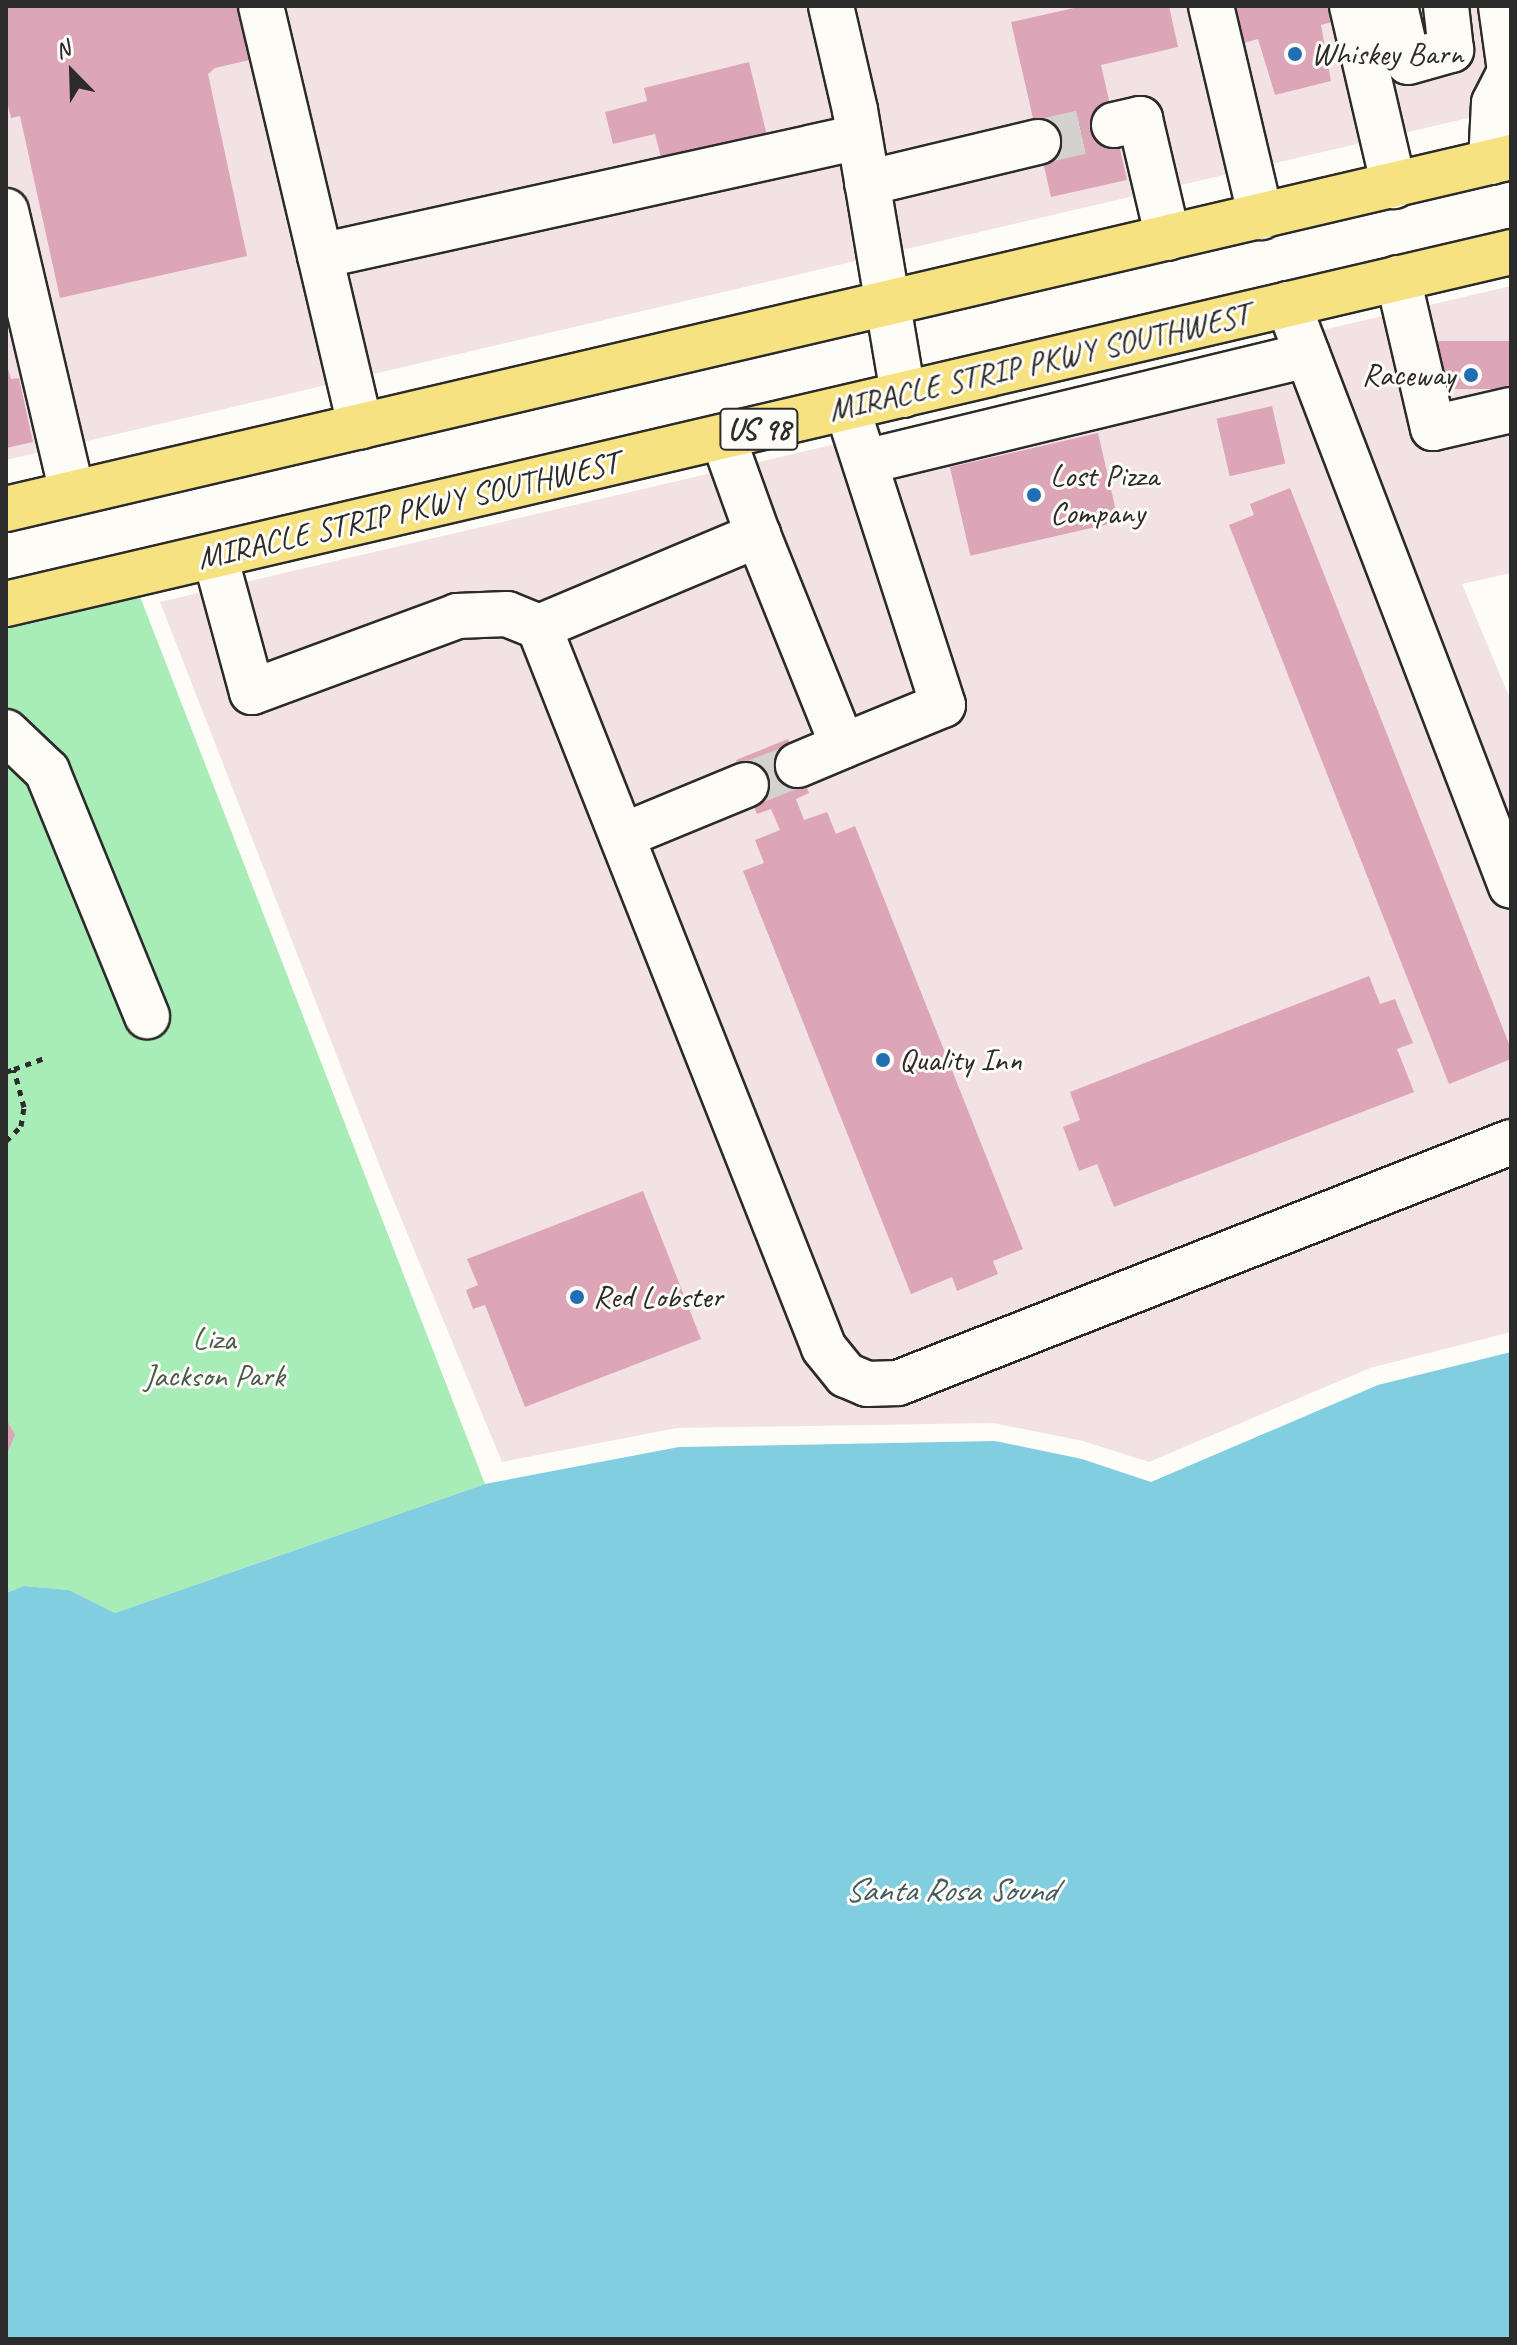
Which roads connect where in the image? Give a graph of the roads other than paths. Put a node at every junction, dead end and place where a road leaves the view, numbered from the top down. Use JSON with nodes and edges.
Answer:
{"nodes":[{"id":1,"x":261,"y":6,"type":"edge"},
{"id":2,"x":831,"y":6,"type":"edge"},
{"id":3,"x":1211,"y":6,"type":"edge"},
{"id":4,"x":1352,"y":6,"type":"edge"},
{"id":5,"x":1395,"y":6,"type":"edge"},
{"id":6,"x":1446,"y":6,"type":"edge"},
{"id":7,"x":1501,"y":6,"type":"edge"},
{"id":8,"x":1511,"y":72,"type":"edge"},
{"id":9,"x":1114,"y":125,"type":"tunnel mouth"},
{"id":10,"x":859,"y":137,"type":"junction"},
{"id":11,"x":1038,"y":142,"type":"tunnel mouth"},
{"id":12,"x":1501,"y":160,"type":"edge"},
{"id":13,"x":867,"y":183,"type":"junction"},
{"id":14,"x":1394,"y":186,"type":"junction"},
{"id":15,"x":6,"y":211,"type":"edge"},
{"id":16,"x":1261,"y":217,"type":"junction"},
{"id":17,"x":1168,"y":238,"type":"junction"},
{"id":18,"x":1511,"y":252,"type":"edge"},
{"id":19,"x":320,"y":256,"type":"junction"},
{"id":20,"x":1398,"y":278,"type":"junction"},
{"id":21,"x":887,"y":304,"type":"junction"},
{"id":22,"x":1288,"y":304,"type":"junction"},
{"id":23,"x":1307,"y":355,"type":"junction"},
{"id":24,"x":903,"y":395,"type":"junction"},
{"id":25,"x":847,"y":408,"type":"junction"},
{"id":26,"x":1511,"y":410,"type":"edge"},
{"id":27,"x":360,"y":426,"type":"junction"},
{"id":28,"x":723,"y":438,"type":"junction"},
{"id":29,"x":865,"y":462,"type":"junction"},
{"id":30,"x":72,"y":493,"type":"junction"},
{"id":31,"x":6,"y":509,"type":"edge"},
{"id":32,"x":758,"y":535,"type":"junction"},
{"id":33,"x":215,"y":556,"type":"junction"},
{"id":34,"x":6,"y":604,"type":"edge"},
{"id":35,"x":539,"y":627,"type":"junction"},
{"id":36,"x":6,"y":732,"type":"edge"},
{"id":37,"x":843,"y":746,"type":"junction"},
{"id":38,"x":798,"y":765,"type":"tunnel mouth"},
{"id":39,"x":746,"y":785,"type":"tunnel mouth"},
{"id":40,"x":622,"y":836,"type":"junction"},
{"id":41,"x":1511,"y":886,"type":"edge"},
{"id":42,"x":147,"y":1016,"type":"dead end"},
{"id":43,"x":1511,"y":1142,"type":"edge"}],
"edges":[{"from":1,"to":19,"type":"street"},
{"from":2,"to":10,"type":"street"},
{"from":3,"to":16,"type":"street"},
{"from":4,"to":14,"type":"street"},
{"from":5,"to":6,"type":"street"},
{"from":7,"to":8,"type":"street"},
{"from":8,"to":12,"type":"street"},
{"from":9,"to":17,"type":"street"},
{"from":10,"to":13,"type":"street"},
{"from":10,"to":19,"type":"street"},
{"from":11,"to":13,"type":"street"},
{"from":12,"to":14,"type":"highway"},
{"from":13,"to":21,"type":"street"},
{"from":14,"to":16,"type":"highway"},
{"from":15,"to":30,"type":"street"},
{"from":16,"to":17,"type":"highway"},
{"from":17,"to":21,"type":"highway"},
{"from":18,"to":20,"type":"highway","name":"MIRACLE STRIP PKWY SOUTHWEST","number":"US 98"},
{"from":19,"to":27,"type":"street"},
{"from":20,"to":22,"type":"highway","name":"MIRACLE STRIP PKWY SOUTHWEST","number":"US 98"},
{"from":20,"to":26,"type":"street"},
{"from":21,"to":24,"type":"street"},
{"from":21,"to":27,"type":"highway"},
{"from":22,"to":23,"type":"street"},
{"from":22,"to":24,"type":"highway","name":"MIRACLE STRIP PKWY SOUTHWEST","number":"US 98"},
{"from":23,"to":29,"type":"street"},
{"from":23,"to":41,"type":"street"},
{"from":24,"to":25,"type":"highway","name":"MIRACLE STRIP PKWY SOUTHWEST","number":"US 98"},
{"from":25,"to":28,"type":"highway","name":"MIRACLE STRIP PKWY SOUTHWEST","number":"US 98"},
{"from":25,"to":29,"type":"street"},
{"from":27,"to":30,"type":"highway"},
{"from":28,"to":32,"type":"street"},
{"from":28,"to":33,"type":"highway","name":"MIRACLE STRIP PKWY SOUTHWEST","number":"US 98"},
{"from":29,"to":37,"type":"street"},
{"from":30,"to":31,"type":"highway"},
{"from":32,"to":35,"type":"street"},
{"from":32,"to":37,"type":"street"},
{"from":33,"to":34,"type":"highway","name":"MIRACLE STRIP PKWY SOUTHWEST","number":"US 98"},
{"from":33,"to":35,"type":"street"},
{"from":35,"to":40,"type":"street"},
{"from":36,"to":42,"type":"street"},
{"from":37,"to":38,"type":"street"},
{"from":39,"to":40,"type":"street"},
{"from":40,"to":43,"type":"street"}]}
